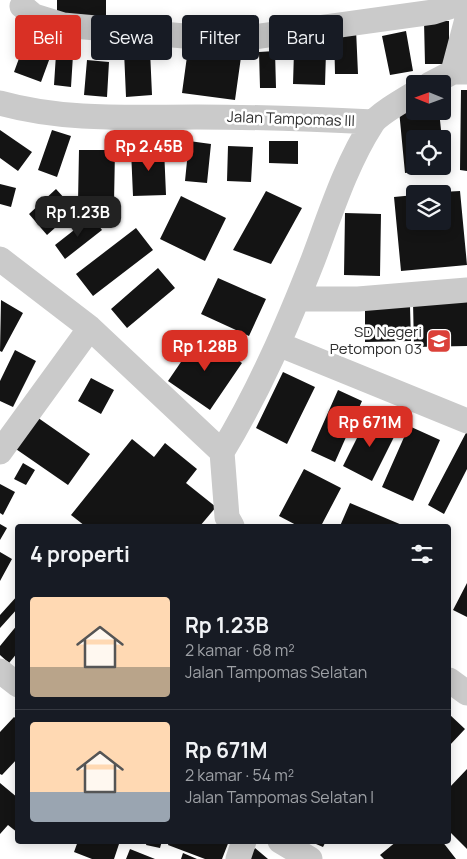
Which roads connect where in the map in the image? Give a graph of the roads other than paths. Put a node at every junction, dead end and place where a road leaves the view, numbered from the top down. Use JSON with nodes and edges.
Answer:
{"nodes":[{"id":1,"x":467,"y":2,"type":"edge"},
{"id":2,"x":22,"y":6,"type":"dead end"},
{"id":3,"x":467,"y":20,"type":"edge"},
{"id":4,"x":460,"y":72,"type":"edge"},
{"id":5,"x":406,"y":99,"type":"edge"},
{"id":6,"x":0,"y":102,"type":"edge"},
{"id":7,"x":373,"y":122,"type":"junction"},
{"id":8,"x":0,"y":259,"type":"edge"},
{"id":9,"x":467,"y":290,"type":"edge"},
{"id":10,"x":298,"y":299,"type":"junction"},
{"id":11,"x":90,"y":328,"type":"junction"},
{"id":12,"x":278,"y":344,"type":"junction"},
{"id":13,"x":467,"y":421,"type":"edge"},
{"id":14,"x":0,"y":452,"type":"edge"},
{"id":15,"x":222,"y":452,"type":"junction"},
{"id":16,"x":227,"y":523,"type":"edge"},
{"id":17,"x":0,"y":671,"type":"edge"},
{"id":18,"x":451,"y":681,"type":"edge"},
{"id":19,"x":15,"y":683,"type":"edge"},
{"id":20,"x":467,"y":693,"type":"edge"},
{"id":21,"x":243,"y":844,"type":"edge"},
{"id":22,"x":285,"y":844,"type":"edge"},
{"id":23,"x":238,"y":859,"type":"edge"},
{"id":24,"x":310,"y":859,"type":"edge"}],
"edges":[{"from":1,"to":2,"type":"street"},
{"from":3,"to":4,"type":"street"},
{"from":5,"to":7,"type":"street"},
{"from":6,"to":7,"type":"street","name":"Jalan Tampomas III"},
{"from":7,"to":10,"type":"street"},
{"from":8,"to":11,"type":"street"},
{"from":9,"to":10,"type":"street"},
{"from":10,"to":12,"type":"street"},
{"from":11,"to":14,"type":"street"},
{"from":11,"to":15,"type":"street"},
{"from":12,"to":13,"type":"street"},
{"from":12,"to":15,"type":"street"},
{"from":15,"to":16,"type":"street"},
{"from":17,"to":19,"type":"street"},
{"from":18,"to":20,"type":"street"},
{"from":21,"to":23,"type":"street"},
{"from":22,"to":24,"type":"street"}]}
